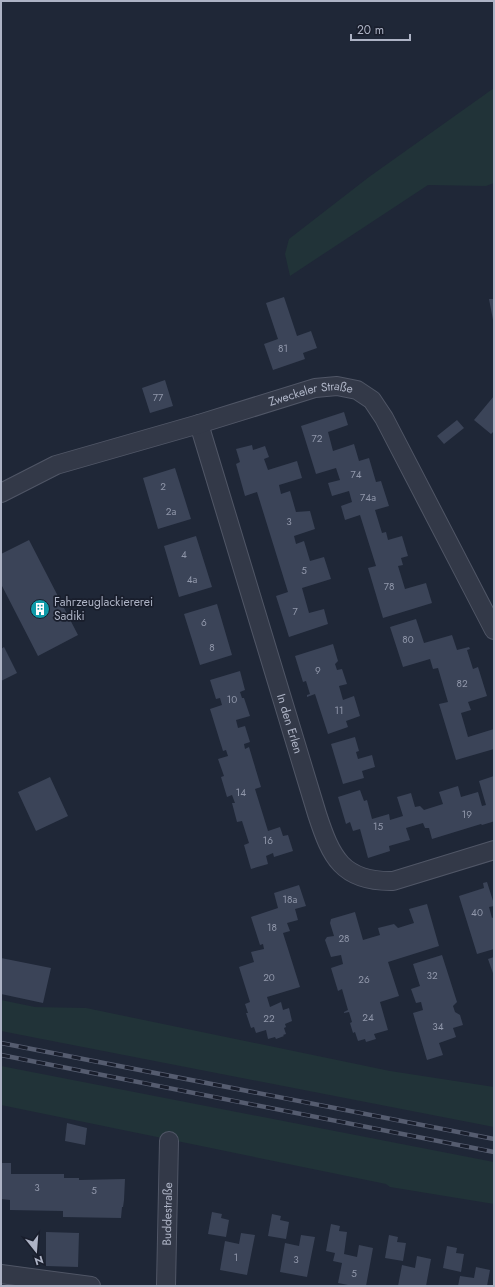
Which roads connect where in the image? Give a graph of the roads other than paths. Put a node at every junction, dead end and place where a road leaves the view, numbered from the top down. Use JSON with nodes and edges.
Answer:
{"nodes":[{"id":1,"x":200,"y":424,"type":"junction"},
{"id":2,"x":1,"y":493,"type":"edge"},
{"id":3,"x":494,"y":630,"type":"edge"},
{"id":4,"x":494,"y":850,"type":"edge"},
{"id":5,"x":169,"y":1141,"type":"dead end"},
{"id":6,"x":1,"y":1274,"type":"edge"},
{"id":7,"x":91,"y":1286,"type":"edge"},
{"id":8,"x":166,"y":1286,"type":"edge"}],
"edges":[{"from":1,"to":2,"type":"street","name":"Zweckeler Straße"},
{"from":1,"to":3,"type":"street","name":"Zweckeler Straße"},
{"from":1,"to":4,"type":"street","name":"In den Erlen"},
{"from":5,"to":8,"type":"street","name":"Buddestraße"},
{"from":6,"to":7,"type":"street"}]}
